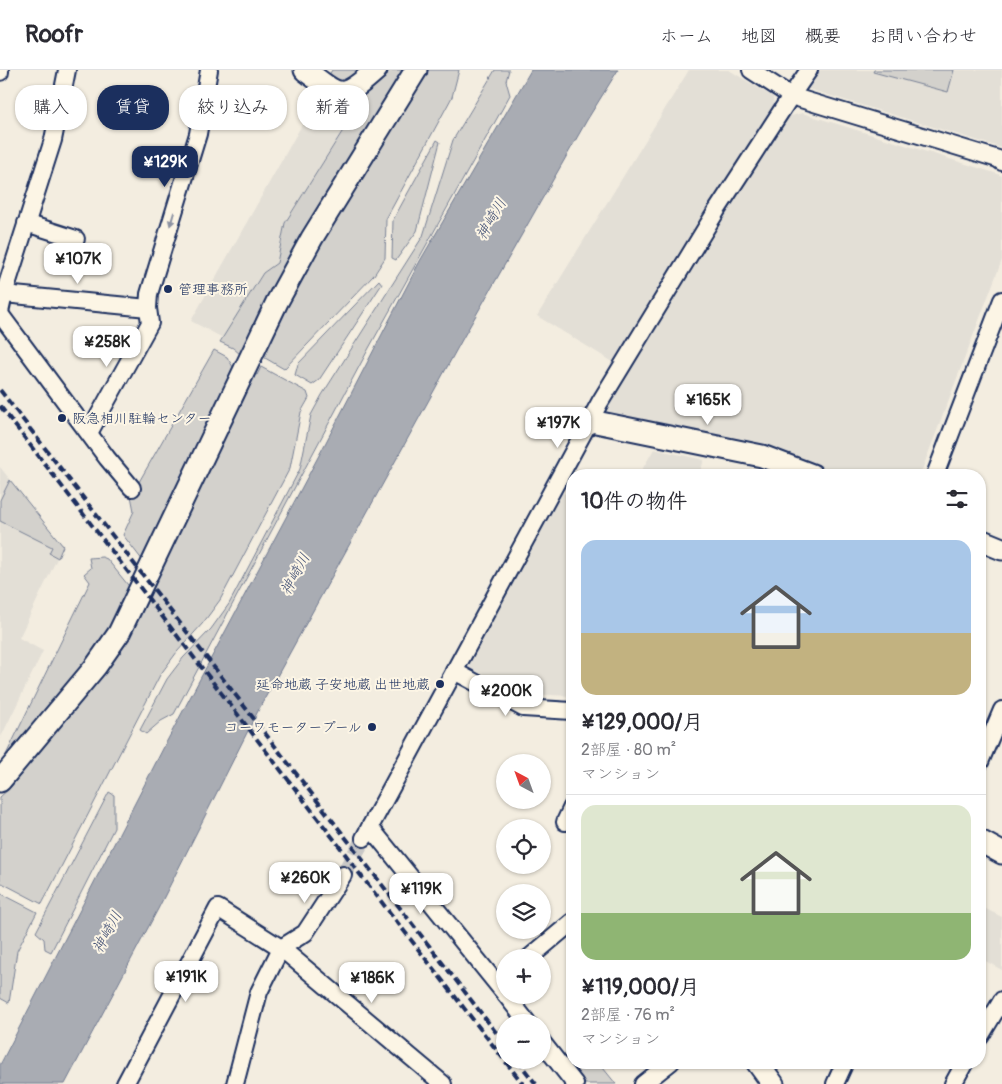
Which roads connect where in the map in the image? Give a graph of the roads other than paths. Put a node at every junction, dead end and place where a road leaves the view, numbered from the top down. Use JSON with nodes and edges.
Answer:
{"nodes":[{"id":1,"x":67,"y":70,"type":"edge"},
{"id":2,"x":209,"y":70,"type":"edge"},
{"id":3,"x":304,"y":70,"type":"edge"},
{"id":4,"x":376,"y":70,"type":"edge"},
{"id":5,"x":416,"y":70,"type":"edge"},
{"id":6,"x":751,"y":70,"type":"edge"},
{"id":7,"x":809,"y":70,"type":"edge"},
{"id":8,"x":790,"y":96,"type":"junction"},
{"id":9,"x":1002,"y":162,"type":"edge"},
{"id":10,"x":26,"y":223,"type":"junction"},
{"id":11,"x":76,"y":239,"type":"dead end"},
{"id":12,"x":4,"y":294,"type":"junction"},
{"id":13,"x":1002,"y":300,"type":"edge"},
{"id":14,"x":148,"y":308,"type":"junction"},
{"id":15,"x":0,"y":313,"type":"edge"},
{"id":16,"x":591,"y":421,"type":"junction"},
{"id":17,"x":89,"y":433,"type":"junction"},
{"id":18,"x":796,"y":469,"type":"edge"},
{"id":19,"x":937,"y":469,"type":"edge"},
{"id":20,"x":132,"y":488,"type":"dead end"},
{"id":21,"x":986,"y":542,"type":"edge"},
{"id":22,"x":1002,"y":548,"type":"edge"},
{"id":23,"x":454,"y":671,"type":"junction"},
{"id":24,"x":1002,"y":710,"type":"edge"},
{"id":25,"x":566,"y":711,"type":"edge"},
{"id":26,"x":986,"y":748,"type":"edge"},
{"id":27,"x":0,"y":781,"type":"edge"},
{"id":28,"x":986,"y":845,"type":"edge"},
{"id":29,"x":1002,"y":853,"type":"edge"},
{"id":30,"x":343,"y":875,"type":"tunnel mouth"},
{"id":31,"x":566,"y":927,"type":"edge"},
{"id":32,"x":281,"y":948,"type":"junction"},
{"id":33,"x":540,"y":949,"type":"edge"},
{"id":34,"x":496,"y":979,"type":"edge"},
{"id":35,"x":1002,"y":1000,"type":"edge"},
{"id":36,"x":986,"y":1028,"type":"edge"},
{"id":37,"x":551,"y":1053,"type":"edge"},
{"id":38,"x":662,"y":1069,"type":"edge"},
{"id":39,"x":762,"y":1069,"type":"edge"},
{"id":40,"x":841,"y":1069,"type":"edge"},
{"id":41,"x":962,"y":1069,"type":"edge"},
{"id":42,"x":125,"y":1084,"type":"edge"},
{"id":43,"x":235,"y":1084,"type":"edge"},
{"id":44,"x":443,"y":1084,"type":"edge"},
{"id":45,"x":575,"y":1084,"type":"edge"},
{"id":46,"x":643,"y":1084,"type":"edge"},
{"id":47,"x":773,"y":1084,"type":"edge"},
{"id":48,"x":835,"y":1084,"type":"edge"},
{"id":49,"x":953,"y":1084,"type":"edge"}],
"edges":[{"from":1,"to":10,"type":"street"},
{"from":2,"to":14,"type":"street","one_way":true},
{"from":3,"to":4,"type":"street"},
{"from":5,"to":27,"type":"street"},
{"from":6,"to":8,"type":"street"},
{"from":7,"to":8,"type":"street"},
{"from":8,"to":9,"type":"street"},
{"from":8,"to":16,"type":"street"},
{"from":10,"to":11,"type":"street"},
{"from":10,"to":12,"type":"street"},
{"from":12,"to":14,"type":"street"},
{"from":12,"to":15,"type":"street"},
{"from":13,"to":19,"type":"street"},
{"from":14,"to":17,"type":"street"},
{"from":15,"to":17,"type":"street"},
{"from":16,"to":18,"type":"street"},
{"from":16,"to":23,"type":"street"},
{"from":17,"to":20,"type":"street"},
{"from":21,"to":22,"type":"street"},
{"from":23,"to":25,"type":"street"},
{"from":23,"to":34,"type":"street"},
{"from":24,"to":26,"type":"street"},
{"from":28,"to":29,"type":"street"},
{"from":30,"to":32,"type":"street"},
{"from":31,"to":33,"type":"street"},
{"from":32,"to":42,"type":"street"},
{"from":32,"to":43,"type":"street"},
{"from":32,"to":44,"type":"street"},
{"from":35,"to":36,"type":"street"},
{"from":37,"to":45,"type":"street"},
{"from":38,"to":46,"type":"street"},
{"from":39,"to":47,"type":"street"},
{"from":40,"to":48,"type":"street"},
{"from":41,"to":49,"type":"street"}]}
